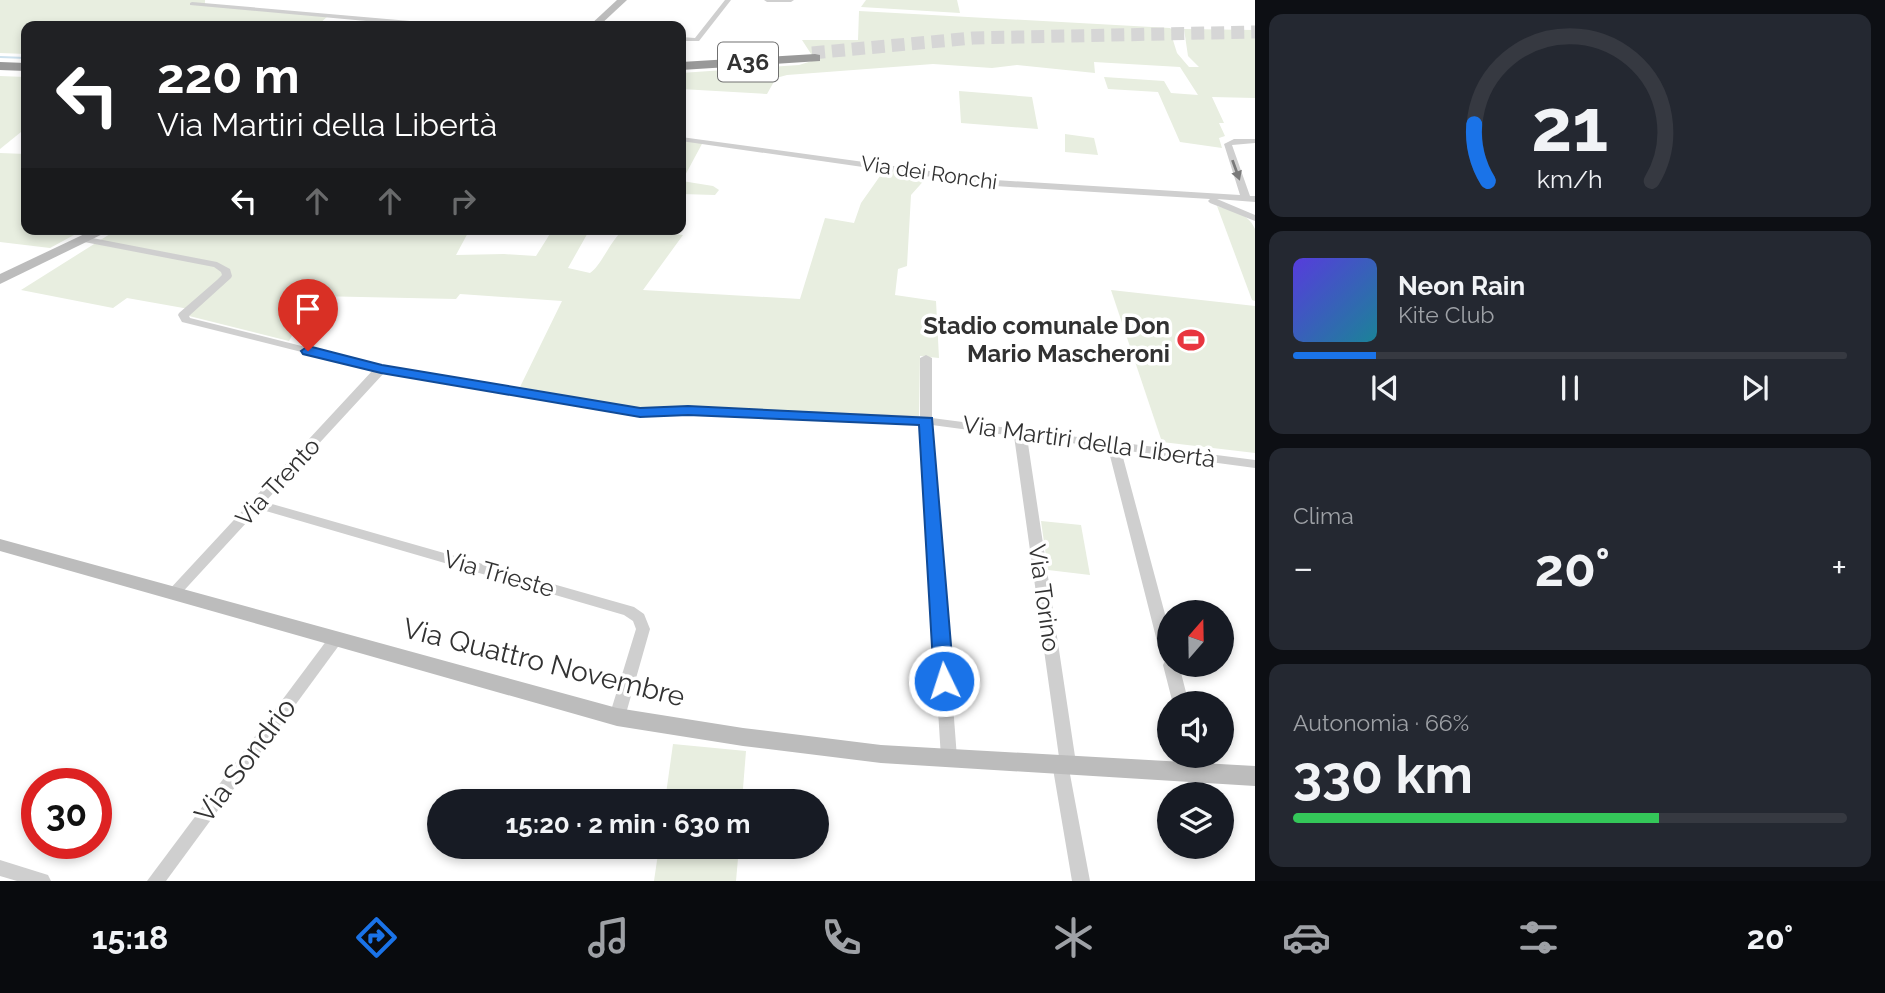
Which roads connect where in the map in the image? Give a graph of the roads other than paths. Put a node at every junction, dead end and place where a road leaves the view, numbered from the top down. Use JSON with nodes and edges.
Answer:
{"nodes":[{"id":1,"x":622,"y":0,"type":"edge"},
{"id":2,"x":728,"y":0,"type":"edge"},
{"id":3,"x":767,"y":0,"type":"edge"},
{"id":4,"x":790,"y":1,"type":"edge"},
{"id":5,"x":192,"y":4,"type":"dead end"},
{"id":6,"x":387,"y":21,"type":"edge"},
{"id":7,"x":599,"y":21,"type":"edge"},
{"id":8,"x":686,"y":40,"type":"edge"},
{"id":9,"x":813,"y":55,"type":"tunnel mouth"},
{"id":10,"x":686,"y":64,"type":"edge"},
{"id":11,"x":0,"y":68,"type":"edge"},
{"id":12,"x":21,"y":69,"type":"edge"},
{"id":13,"x":686,"y":139,"type":"edge"},
{"id":14,"x":1255,"y":141,"type":"edge"},
{"id":15,"x":1231,"y":142,"type":"joint"},
{"id":16,"x":1250,"y":201,"type":"edge"},
{"id":17,"x":1229,"y":202,"type":"junction"},
{"id":18,"x":92,"y":235,"type":"edge"},
{"id":19,"x":82,"y":239,"type":"junction"},
{"id":20,"x":0,"y":280,"type":"edge"},
{"id":21,"x":926,"y":358,"type":"dead end"},
{"id":22,"x":381,"y":369,"type":"junction"},
{"id":23,"x":926,"y":421,"type":"junction"},
{"id":24,"x":1020,"y":433,"type":"junction"},
{"id":25,"x":1114,"y":446,"type":"junction"},
{"id":26,"x":1255,"y":464,"type":"edge"},
{"id":27,"x":257,"y":504,"type":"junction"},
{"id":28,"x":0,"y":545,"type":"edge"},
{"id":29,"x":173,"y":594,"type":"junction"},
{"id":30,"x":1157,"y":611,"type":"edge"},
{"id":31,"x":335,"y":640,"type":"junction"},
{"id":32,"x":617,"y":717,"type":"junction"},
{"id":33,"x":949,"y":758,"type":"junction"},
{"id":34,"x":1064,"y":763,"type":"junction"},
{"id":35,"x":1157,"y":764,"type":"edge"},
{"id":36,"x":1216,"y":768,"type":"edge"},
{"id":37,"x":1255,"y":776,"type":"edge"},
{"id":38,"x":0,"y":868,"type":"edge"},
{"id":39,"x":42,"y":881,"type":"edge"},
{"id":40,"x":156,"y":881,"type":"edge"},
{"id":41,"x":1082,"y":881,"type":"edge"}],
"edges":[{"from":1,"to":7,"type":"street"},
{"from":2,"to":8,"type":"street"},
{"from":3,"to":4,"type":"street"},
{"from":5,"to":6,"type":"street"},
{"from":9,"to":10,"type":"highway","number":"A36"},
{"from":11,"to":12,"type":"highway"},
{"from":13,"to":17,"type":"street","name":"Via dei Ronchi"},
{"from":14,"to":15,"type":"street"},
{"from":15,"to":16,"type":"street","one_way":true},
{"from":16,"to":17,"type":"street","name":"Via dei Ronchi"},
{"from":16,"to":17,"type":"street"},
{"from":18,"to":19,"type":"street"},
{"from":19,"to":20,"type":"street"},
{"from":19,"to":22,"type":"street","name":"Via Martiri della Libertà"},
{"from":21,"to":23,"type":"street"},
{"from":22,"to":23,"type":"street","name":"Via Martiri della Libertà"},
{"from":22,"to":27,"type":"street","name":"Via Trento"},
{"from":23,"to":24,"type":"street","name":"Via Martiri della Libertà"},
{"from":23,"to":33,"type":"street"},
{"from":24,"to":25,"type":"street","name":"Via Martiri della Libertà"},
{"from":24,"to":34,"type":"street","name":"Via Torino"},
{"from":25,"to":26,"type":"street","name":"Via Martiri della Libertà"},
{"from":25,"to":30,"type":"street"},
{"from":27,"to":29,"type":"street","name":"Via Trento"},
{"from":27,"to":32,"type":"street","name":"Via Trieste"},
{"from":28,"to":29,"type":"street","name":"Via Quattro Novembre"},
{"from":29,"to":31,"type":"street","name":"Via Quattro Novembre"},
{"from":31,"to":32,"type":"street","name":"Via Quattro Novembre"},
{"from":31,"to":40,"type":"street","name":"Via Sondrio"},
{"from":32,"to":33,"type":"street","name":"Via Quattro Novembre"},
{"from":33,"to":34,"type":"street","name":"Via Quattro Novembre"},
{"from":34,"to":35,"type":"street","name":"Via Quattro Novembre"},
{"from":34,"to":41,"type":"street","name":"Via Torino"},
{"from":36,"to":37,"type":"street","name":"Via Quattro Novembre"},
{"from":38,"to":39,"type":"street"}]}
